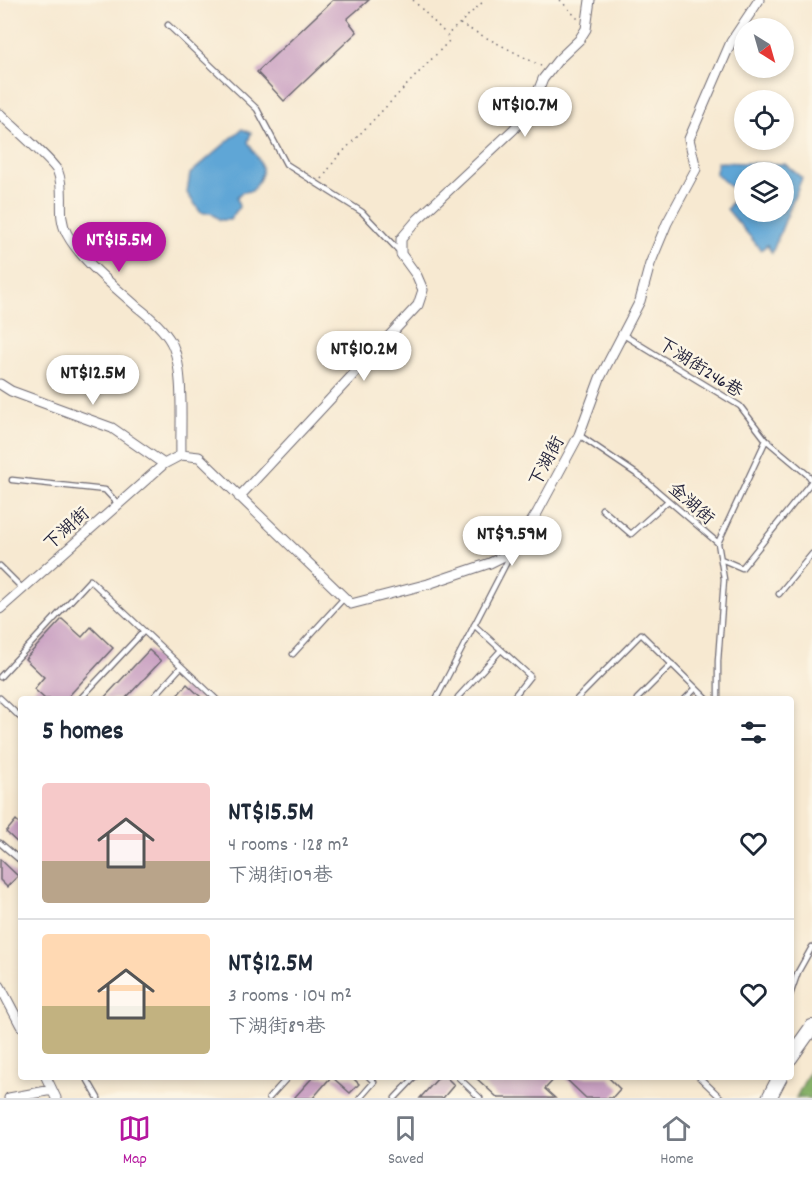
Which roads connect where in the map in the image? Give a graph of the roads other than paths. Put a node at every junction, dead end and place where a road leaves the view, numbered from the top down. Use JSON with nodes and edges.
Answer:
{"nodes":[{"id":1,"x":590,"y":0,"type":"edge"},
{"id":2,"x":759,"y":0,"type":"edge"},
{"id":3,"x":168,"y":25,"type":"dead end"},
{"id":4,"x":0,"y":114,"type":"edge"},
{"id":5,"x":402,"y":254,"type":"junction"},
{"id":6,"x":622,"y":334,"type":"junction"},
{"id":7,"x":0,"y":384,"type":"edge"},
{"id":8,"x":579,"y":435,"type":"junction"},
{"id":9,"x":766,"y":440,"type":"junction"},
{"id":10,"x":181,"y":455,"type":"junction"},
{"id":11,"x":164,"y":464,"type":"junction"},
{"id":12,"x":12,"y":480,"type":"dead end"},
{"id":13,"x":812,"y":481,"type":"edge"},
{"id":14,"x":239,"y":497,"type":"junction"},
{"id":15,"x":668,"y":501,"type":"junction"},
{"id":16,"x":118,"y":504,"type":"junction"},
{"id":17,"x":603,"y":509,"type":"dead end"},
{"id":18,"x":718,"y":543,"type":"junction"},
{"id":19,"x":512,"y":552,"type":"junction"},
{"id":20,"x":812,"y":554,"type":"edge"},
{"id":21,"x":721,"y":559,"type":"junction"},
{"id":22,"x":0,"y":566,"type":"edge"},
{"id":23,"x":23,"y":590,"type":"junction"},
{"id":24,"x":779,"y":594,"type":"dead end"},
{"id":25,"x":344,"y":598,"type":"junction"},
{"id":26,"x":0,"y":609,"type":"edge"},
{"id":27,"x":474,"y":625,"type":"junction"},
{"id":28,"x":143,"y":632,"type":"junction"},
{"id":29,"x":501,"y":650,"type":"junction"},
{"id":30,"x":293,"y":654,"type":"dead end"},
{"id":31,"x":672,"y":664,"type":"junction"},
{"id":32,"x":182,"y":667,"type":"junction"},
{"id":33,"x":0,"y":677,"type":"edge"},
{"id":34,"x":696,"y":688,"type":"junction"},
{"id":35,"x":83,"y":696,"type":"edge"},
{"id":36,"x":155,"y":696,"type":"edge"},
{"id":37,"x":213,"y":696,"type":"edge"},
{"id":38,"x":438,"y":696,"type":"edge"},
{"id":39,"x":459,"y":696,"type":"edge"},
{"id":40,"x":514,"y":696,"type":"edge"},
{"id":41,"x":580,"y":696,"type":"edge"},
{"id":42,"x":640,"y":696,"type":"edge"},
{"id":43,"x":688,"y":696,"type":"edge"},
{"id":44,"x":704,"y":696,"type":"edge"},
{"id":45,"x":718,"y":696,"type":"edge"},
{"id":46,"x":0,"y":698,"type":"edge"},
{"id":47,"x":18,"y":714,"type":"edge"},
{"id":48,"x":0,"y":843,"type":"edge"},
{"id":49,"x":18,"y":858,"type":"edge"},
{"id":50,"x":812,"y":947,"type":"edge"},
{"id":51,"x":794,"y":984,"type":"edge"},
{"id":52,"x":0,"y":986,"type":"edge"},
{"id":53,"x":18,"y":1020,"type":"edge"},
{"id":54,"x":812,"y":1027,"type":"edge"},
{"id":55,"x":794,"y":1052,"type":"edge"},
{"id":56,"x":47,"y":1080,"type":"edge"},
{"id":57,"x":88,"y":1080,"type":"edge"},
{"id":58,"x":285,"y":1080,"type":"edge"},
{"id":59,"x":372,"y":1080,"type":"edge"},
{"id":60,"x":412,"y":1080,"type":"edge"},
{"id":61,"x":461,"y":1080,"type":"edge"},
{"id":62,"x":702,"y":1080,"type":"edge"},
{"id":63,"x":778,"y":1080,"type":"edge"},
{"id":64,"x":54,"y":1094,"type":"edge"},
{"id":65,"x":478,"y":1097,"type":"edge"},
{"id":66,"x":9,"y":1098,"type":"edge"},
{"id":67,"x":99,"y":1098,"type":"edge"},
{"id":68,"x":269,"y":1098,"type":"edge"},
{"id":69,"x":360,"y":1098,"type":"edge"},
{"id":70,"x":395,"y":1098,"type":"edge"},
{"id":71,"x":721,"y":1098,"type":"edge"},
{"id":72,"x":769,"y":1098,"type":"edge"}],
"edges":[{"from":1,"to":5,"type":"street"},
{"from":2,"to":6,"type":"street","name":"下湖街"},
{"from":3,"to":5,"type":"lane"},
{"from":4,"to":10,"type":"street"},
{"from":5,"to":14,"type":"street"},
{"from":6,"to":8,"type":"street","name":"下湖街"},
{"from":6,"to":9,"type":"lane","name":"下湖街246巷"},
{"from":7,"to":11,"type":"street"},
{"from":8,"to":15,"type":"lane","name":"金湖街"},
{"from":8,"to":19,"type":"street","name":"下湖街"},
{"from":9,"to":13,"type":"lane","name":"下湖街246巷"},
{"from":9,"to":18,"type":"lane"},
{"from":10,"to":11,"type":"street","name":"下湖街"},
{"from":10,"to":14,"type":"street"},
{"from":11,"to":16,"type":"street","name":"下湖街"},
{"from":12,"to":16,"type":"lane"},
{"from":13,"to":21,"type":"lane"},
{"from":14,"to":25,"type":"street"},
{"from":15,"to":17,"type":"lane"},
{"from":15,"to":18,"type":"lane","name":"金湖街"},
{"from":16,"to":23,"type":"street","name":"下湖街"},
{"from":18,"to":21,"type":"lane","name":"金湖街"},
{"from":19,"to":25,"type":"street"},
{"from":19,"to":27,"type":"lane"},
{"from":20,"to":24,"type":"lane"},
{"from":21,"to":45,"type":"lane","name":"金湖街"},
{"from":22,"to":23,"type":"lane"},
{"from":23,"to":26,"type":"street","name":"下湖街"},
{"from":25,"to":30,"type":"lane"},
{"from":27,"to":29,"type":"lane"},
{"from":27,"to":38,"type":"lane"},
{"from":28,"to":32,"type":"lane"},
{"from":28,"to":33,"type":"lane"},
{"from":28,"to":35,"type":"lane"},
{"from":29,"to":39,"type":"lane"},
{"from":29,"to":40,"type":"lane"},
{"from":31,"to":34,"type":"lane"},
{"from":31,"to":41,"type":"lane"},
{"from":31,"to":42,"type":"lane"},
{"from":32,"to":36,"type":"lane"},
{"from":32,"to":37,"type":"lane"},
{"from":34,"to":43,"type":"lane"},
{"from":34,"to":44,"type":"lane"},
{"from":46,"to":47,"type":"lane"},
{"from":48,"to":49,"type":"lane"},
{"from":50,"to":51,"type":"lane"},
{"from":52,"to":53,"type":"street"},
{"from":54,"to":55,"type":"street"},
{"from":56,"to":64,"type":"street"},
{"from":57,"to":67,"type":"lane"},
{"from":58,"to":68,"type":"lane"},
{"from":59,"to":69,"type":"lane"},
{"from":60,"to":70,"type":"lane"},
{"from":61,"to":65,"type":"lane"},
{"from":62,"to":71,"type":"lane"},
{"from":63,"to":72,"type":"street"},
{"from":64,"to":66,"type":"street"}]}
